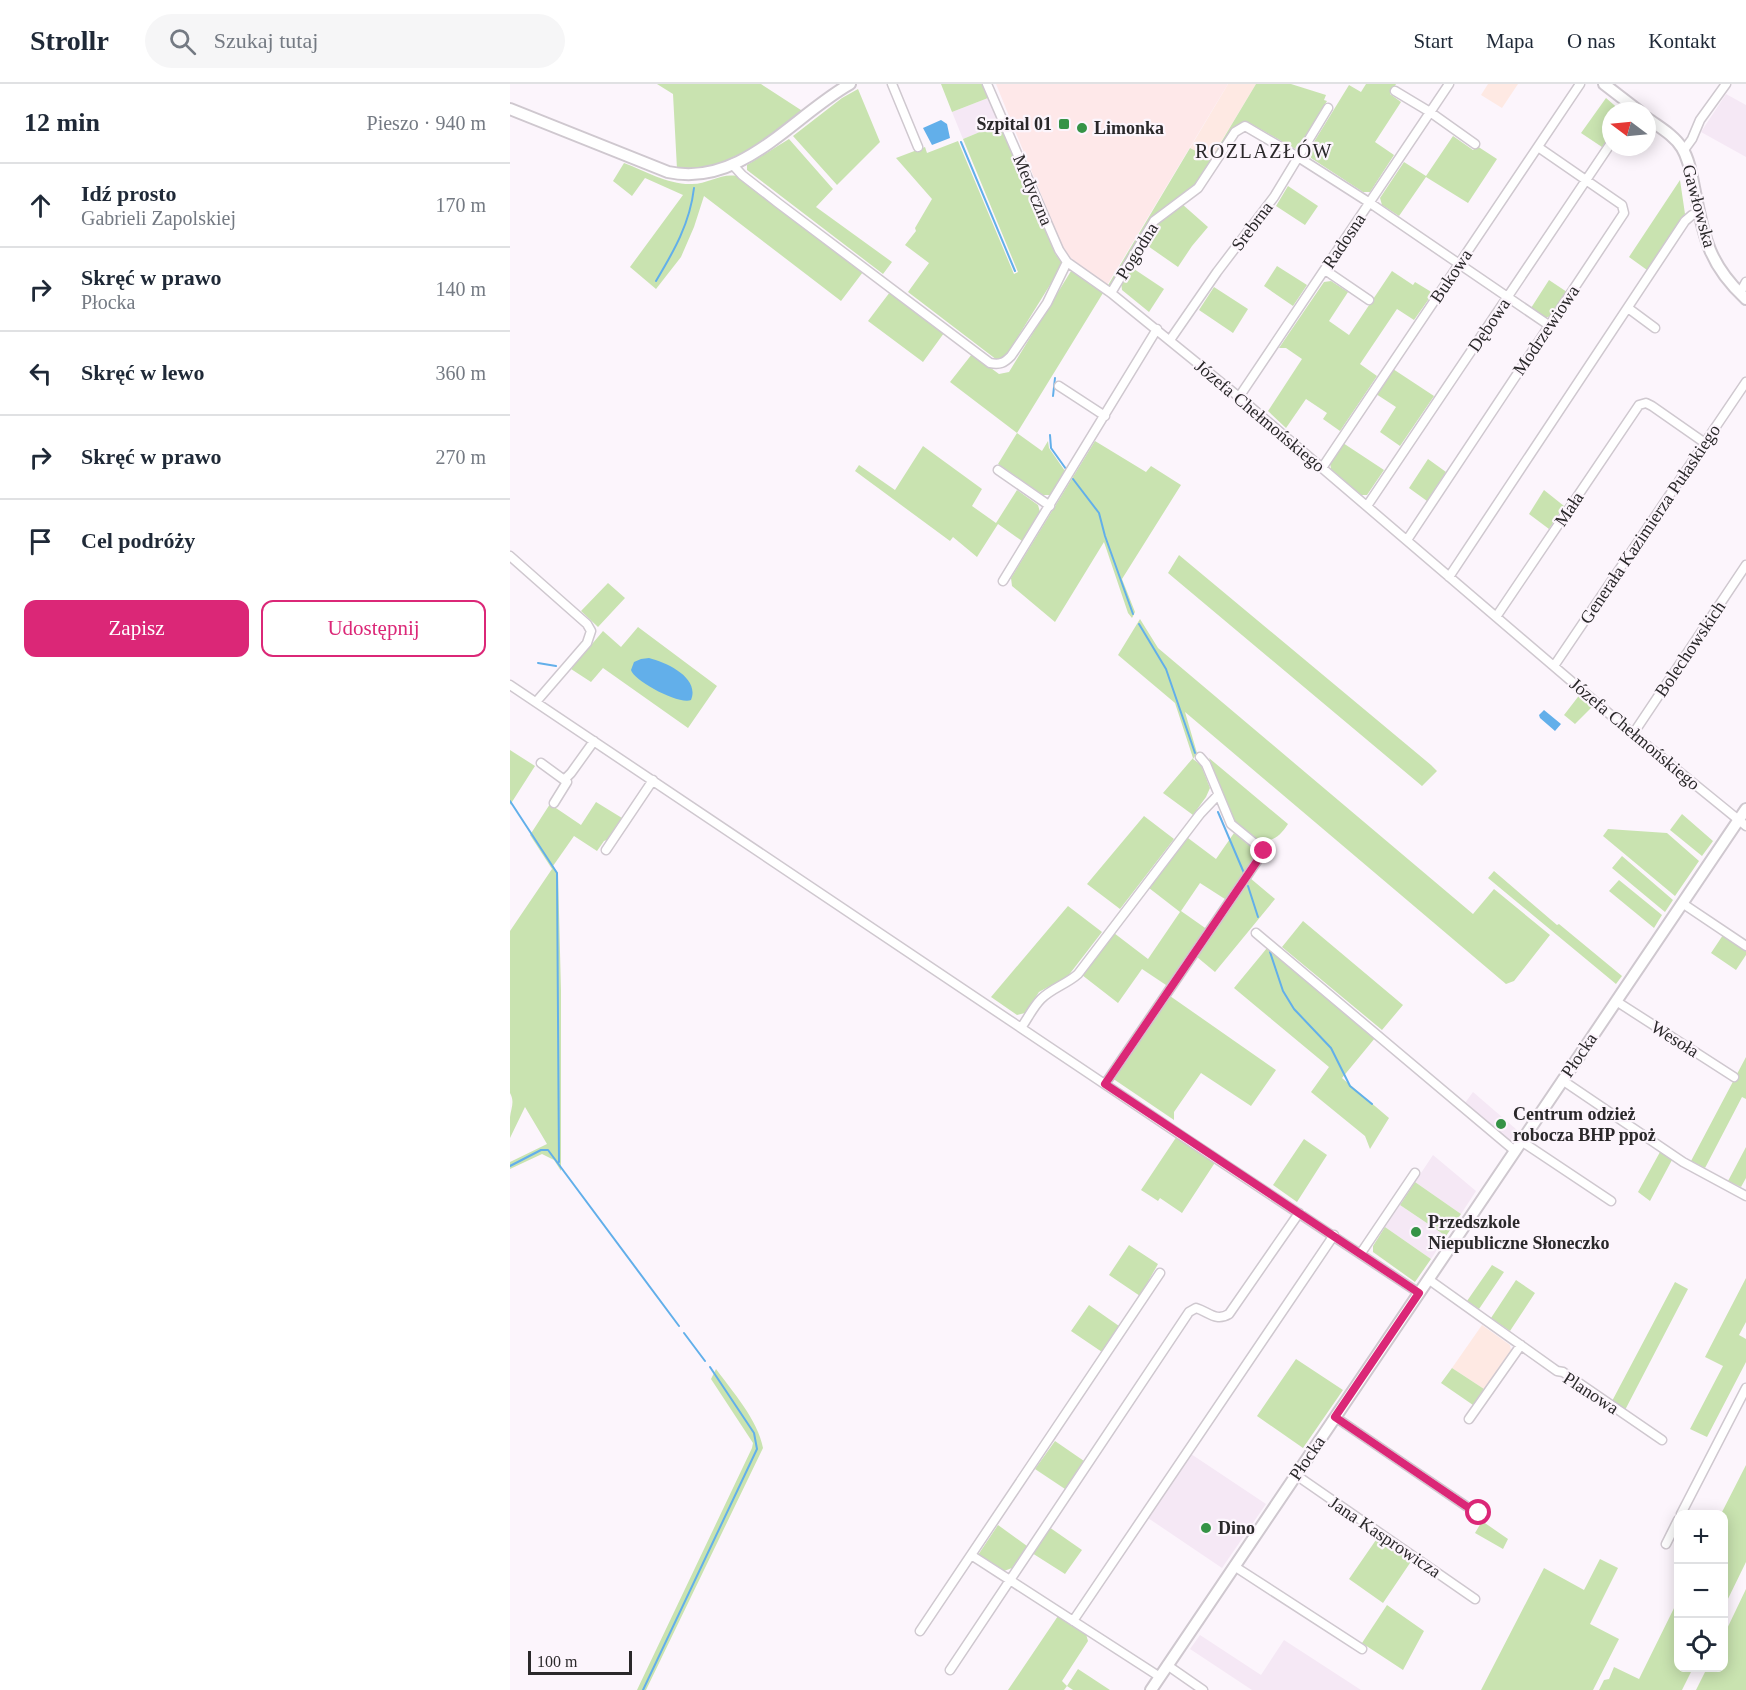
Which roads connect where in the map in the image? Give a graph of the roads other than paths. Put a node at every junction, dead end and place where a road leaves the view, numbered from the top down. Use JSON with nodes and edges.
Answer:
{"nodes":[{"id":1,"x":850,"y":84,"type":"edge"},
{"id":2,"x":892,"y":84,"type":"edge"},
{"id":3,"x":987,"y":84,"type":"edge"},
{"id":4,"x":1449,"y":84,"type":"edge"},
{"id":5,"x":1580,"y":84,"type":"edge"},
{"id":6,"x":1604,"y":84,"type":"edge"},
{"id":7,"x":1726,"y":84,"type":"edge"},
{"id":8,"x":1395,"y":91,"type":"dead end"},
{"id":9,"x":1626,"y":102,"type":"edge"},
{"id":10,"x":1328,"y":108,"type":"dead end"},
{"id":11,"x":510,"y":109,"type":"edge"},
{"id":12,"x":1430,"y":112,"type":"junction"},
{"id":13,"x":1656,"y":125,"type":"edge"},
{"id":14,"x":1474,"y":144,"type":"dead end"},
{"id":15,"x":918,"y":147,"type":"dead end"},
{"id":16,"x":1538,"y":147,"type":"junction"},
{"id":17,"x":1684,"y":150,"type":"junction"},
{"id":18,"x":1602,"y":156,"type":"edge"},
{"id":19,"x":1298,"y":157,"type":"junction"},
{"id":20,"x":732,"y":164,"type":"junction"},
{"id":21,"x":1586,"y":180,"type":"junction"},
{"id":22,"x":1370,"y":203,"type":"junction"},
{"id":23,"x":1699,"y":213,"type":"junction"},
{"id":24,"x":1067,"y":262,"type":"junction"},
{"id":25,"x":1459,"y":264,"type":"junction"},
{"id":26,"x":1325,"y":270,"type":"junction"},
{"id":27,"x":1746,"y":282,"type":"edge"},
{"id":28,"x":1111,"y":293,"type":"junction"},
{"id":29,"x":1743,"y":296,"type":"edge"},
{"id":30,"x":1507,"y":297,"type":"junction"},
{"id":31,"x":1369,"y":300,"type":"dead end"},
{"id":32,"x":1628,"y":308,"type":"junction"},
{"id":33,"x":1550,"y":326,"type":"junction"},
{"id":34,"x":1655,"y":328,"type":"dead end"},
{"id":35,"x":1157,"y":329,"type":"junction"},
{"id":36,"x":1170,"y":340,"type":"junction"},
{"id":37,"x":1746,"y":382,"type":"edge"},
{"id":38,"x":1059,"y":386,"type":"dead end"},
{"id":39,"x":1239,"y":397,"type":"junction"},
{"id":40,"x":1105,"y":416,"type":"junction"},
{"id":41,"x":1706,"y":443,"type":"junction"},
{"id":42,"x":1322,"y":468,"type":"junction"},
{"id":43,"x":998,"y":470,"type":"dead end"},
{"id":44,"x":1050,"y":506,"type":"junction"},
{"id":45,"x":1367,"y":506,"type":"junction"},
{"id":46,"x":1407,"y":540,"type":"junction"},
{"id":47,"x":510,"y":556,"type":"edge"},
{"id":48,"x":1746,"y":565,"type":"edge"},
{"id":49,"x":1449,"y":577,"type":"junction"},
{"id":50,"x":1003,"y":581,"type":"dead end"},
{"id":51,"x":1496,"y":617,"type":"junction"},
{"id":52,"x":1554,"y":666,"type":"junction"},
{"id":53,"x":510,"y":685,"type":"edge"},
{"id":54,"x":536,"y":702,"type":"junction"},
{"id":55,"x":1633,"y":734,"type":"junction"},
{"id":56,"x":594,"y":741,"type":"junction"},
{"id":57,"x":1200,"y":757,"type":"dead end"},
{"id":58,"x":541,"y":763,"type":"dead end"},
{"id":59,"x":565,"y":779,"type":"junction"},
{"id":60,"x":653,"y":780,"type":"junction"},
{"id":61,"x":1218,"y":795,"type":"junction"},
{"id":62,"x":554,"y":803,"type":"dead end"},
{"id":63,"x":1746,"y":808,"type":"edge"},
{"id":64,"x":1742,"y":823,"type":"edge"},
{"id":65,"x":606,"y":850,"type":"dead end"},
{"id":66,"x":1682,"y":903,"type":"junction"},
{"id":67,"x":1256,"y":933,"type":"dead end"},
{"id":68,"x":1746,"y":946,"type":"edge"},
{"id":69,"x":1616,"y":1001,"type":"junction"},
{"id":70,"x":1021,"y":1028,"type":"junction"},
{"id":71,"x":1734,"y":1077,"type":"dead end"},
{"id":72,"x":1562,"y":1080,"type":"junction"},
{"id":73,"x":1105,"y":1084,"type":"junction"},
{"id":74,"x":1521,"y":1141,"type":"junction"},
{"id":75,"x":1515,"y":1151,"type":"junction"},
{"id":76,"x":1415,"y":1173,"type":"dead end"},
{"id":77,"x":1746,"y":1196,"type":"edge"},
{"id":78,"x":1611,"y":1201,"type":"dead end"},
{"id":79,"x":1299,"y":1213,"type":"junction"},
{"id":80,"x":1334,"y":1235,"type":"junction"},
{"id":81,"x":1361,"y":1253,"type":"junction"},
{"id":82,"x":1160,"y":1273,"type":"dead end"},
{"id":83,"x":1428,"y":1280,"type":"junction"},
{"id":84,"x":1419,"y":1293,"type":"junction"},
{"id":85,"x":1521,"y":1345,"type":"junction"},
{"id":86,"x":1746,"y":1388,"type":"edge"},
{"id":87,"x":1335,"y":1417,"type":"junction"},
{"id":88,"x":1469,"y":1419,"type":"dead end"},
{"id":89,"x":1662,"y":1440,"type":"dead end"},
{"id":90,"x":1296,"y":1475,"type":"junction"},
{"id":91,"x":1684,"y":1510,"type":"edge"},
{"id":92,"x":1479,"y":1513,"type":"dead end"},
{"id":93,"x":1674,"y":1528,"type":"edge"},
{"id":94,"x":1666,"y":1544,"type":"dead end"},
{"id":95,"x":971,"y":1555,"type":"junction"},
{"id":96,"x":1234,"y":1566,"type":"junction"},
{"id":97,"x":1009,"y":1579,"type":"junction"},
{"id":98,"x":1475,"y":1599,"type":"dead end"},
{"id":99,"x":1073,"y":1621,"type":"junction"},
{"id":100,"x":920,"y":1631,"type":"dead end"},
{"id":101,"x":1362,"y":1649,"type":"dead end"},
{"id":102,"x":1167,"y":1665,"type":"junction"},
{"id":103,"x":950,"y":1670,"type":"dead end"},
{"id":104,"x":1160,"y":1677,"type":"junction"},
{"id":105,"x":1151,"y":1690,"type":"edge"},
{"id":106,"x":1203,"y":1690,"type":"edge"}],
"edges":[{"from":1,"to":20,"type":"street"},
{"from":2,"to":15,"type":"street"},
{"from":3,"to":24,"type":"street","name":"Medyczna"},
{"from":4,"to":12,"type":"street","name":"Radosna"},
{"from":5,"to":16,"type":"street","name":"Bukowa"},
{"from":6,"to":9,"type":"street"},
{"from":7,"to":17,"type":"street"},
{"from":8,"to":12,"type":"street"},
{"from":10,"to":19,"type":"street","name":"Srebrna"},
{"from":11,"to":20,"type":"street"},
{"from":12,"to":14,"type":"street"},
{"from":12,"to":22,"type":"street","name":"Radosna"},
{"from":13,"to":17,"type":"street","name":"Gawłowska"},
{"from":16,"to":21,"type":"street","name":"Modrzewiowa"},
{"from":16,"to":25,"type":"street","name":"Bukowa"},
{"from":17,"to":23,"type":"street","name":"Gawłowska"},
{"from":18,"to":21,"type":"street","name":"Dębowa"},
{"from":19,"to":22,"type":"street"},
{"from":19,"to":28,"type":"street","name":"Pogodna"},
{"from":19,"to":36,"type":"street","name":"Srebrna"},
{"from":20,"to":24,"type":"street"},
{"from":21,"to":30,"type":"street","name":"Dębowa"},
{"from":21,"to":33,"type":"street","name":"Modrzewiowa"},
{"from":22,"to":25,"type":"street"},
{"from":22,"to":26,"type":"street","name":"Radosna"},
{"from":23,"to":29,"type":"street","name":"Gawłowska"},
{"from":23,"to":32,"type":"street"},
{"from":24,"to":28,"type":"street","name":"Józefa Chełmońskiego"},
{"from":25,"to":30,"type":"street"},
{"from":25,"to":42,"type":"street","name":"Bukowa"},
{"from":26,"to":31,"type":"street"},
{"from":26,"to":39,"type":"street","name":"Radosna"},
{"from":27,"to":29,"type":"street"},
{"from":28,"to":35,"type":"street","name":"Józefa Chełmońskiego"},
{"from":30,"to":33,"type":"street"},
{"from":30,"to":45,"type":"street","name":"Dębowa"},
{"from":32,"to":34,"type":"street"},
{"from":32,"to":49,"type":"street"},
{"from":33,"to":46,"type":"street","name":"Modrzewiowa"},
{"from":35,"to":36,"type":"street","name":"Józefa Chełmońskiego"},
{"from":35,"to":40,"type":"street"},
{"from":36,"to":39,"type":"street","name":"Józefa Chełmońskiego"},
{"from":37,"to":41,"type":"street","name":"Generała Kazimierza Pułaskiego"},
{"from":38,"to":40,"type":"street"},
{"from":39,"to":42,"type":"street","name":"Józefa Chełmońskiego"},
{"from":40,"to":44,"type":"street"},
{"from":41,"to":51,"type":"street","name":"Mała"},
{"from":41,"to":52,"type":"street","name":"Generała Kazimierza Pułaskiego"},
{"from":42,"to":45,"type":"street","name":"Józefa Chełmońskiego"},
{"from":43,"to":44,"type":"street"},
{"from":44,"to":50,"type":"street"},
{"from":45,"to":46,"type":"street","name":"Józefa Chełmońskiego"},
{"from":46,"to":49,"type":"street","name":"Józefa Chełmońskiego"},
{"from":47,"to":54,"type":"street"},
{"from":48,"to":55,"type":"street","name":"Bolechowskich"},
{"from":49,"to":51,"type":"street","name":"Józefa Chełmońskiego"},
{"from":51,"to":52,"type":"street","name":"Józefa Chełmońskiego"},
{"from":52,"to":55,"type":"street","name":"Józefa Chełmońskiego"},
{"from":53,"to":54,"type":"street"},
{"from":54,"to":56,"type":"street"},
{"from":55,"to":64,"type":"street","name":"Józefa Chełmońskiego"},
{"from":56,"to":59,"type":"street"},
{"from":56,"to":60,"type":"street"},
{"from":57,"to":61,"type":"street"},
{"from":58,"to":59,"type":"street"},
{"from":59,"to":62,"type":"street"},
{"from":60,"to":65,"type":"street"},
{"from":60,"to":70,"type":"street"},
{"from":61,"to":70,"type":"street"},
{"from":61,"to":73,"type":"street"},
{"from":63,"to":64,"type":"street","name":"Płocka"},
{"from":64,"to":66,"type":"street","name":"Płocka"},
{"from":66,"to":68,"type":"street"},
{"from":66,"to":69,"type":"street","name":"Płocka"},
{"from":67,"to":75,"type":"street"},
{"from":69,"to":71,"type":"street","name":"Wesoła"},
{"from":69,"to":72,"type":"street","name":"Płocka"},
{"from":70,"to":73,"type":"street"},
{"from":72,"to":74,"type":"street","name":"Płocka"},
{"from":72,"to":77,"type":"street"},
{"from":73,"to":79,"type":"street"},
{"from":74,"to":75,"type":"street","name":"Płocka"},
{"from":74,"to":78,"type":"street"},
{"from":75,"to":83,"type":"street","name":"Płocka"},
{"from":76,"to":81,"type":"street"},
{"from":79,"to":80,"type":"street"},
{"from":79,"to":97,"type":"street"},
{"from":80,"to":81,"type":"street"},
{"from":80,"to":99,"type":"street"},
{"from":81,"to":84,"type":"street"},
{"from":82,"to":95,"type":"street"},
{"from":83,"to":84,"type":"street","name":"Płocka"},
{"from":83,"to":85,"type":"street","name":"Planowa"},
{"from":84,"to":87,"type":"street","name":"Płocka"},
{"from":85,"to":88,"type":"street"},
{"from":85,"to":89,"type":"street","name":"Planowa"},
{"from":86,"to":91,"type":"street"},
{"from":87,"to":90,"type":"street","name":"Płocka"},
{"from":87,"to":92,"type":"street"},
{"from":90,"to":96,"type":"street","name":"Płocka"},
{"from":90,"to":98,"type":"street","name":"Jana Kasprowicza"},
{"from":93,"to":94,"type":"street"},
{"from":95,"to":97,"type":"street"},
{"from":95,"to":100,"type":"street"},
{"from":96,"to":101,"type":"street"},
{"from":96,"to":102,"type":"street","name":"Płocka"},
{"from":97,"to":99,"type":"street"},
{"from":97,"to":103,"type":"street"},
{"from":99,"to":104,"type":"street"},
{"from":102,"to":104,"type":"street","name":"Płocka"},
{"from":102,"to":106,"type":"street"},
{"from":104,"to":105,"type":"street","name":"Płocka"}]}
